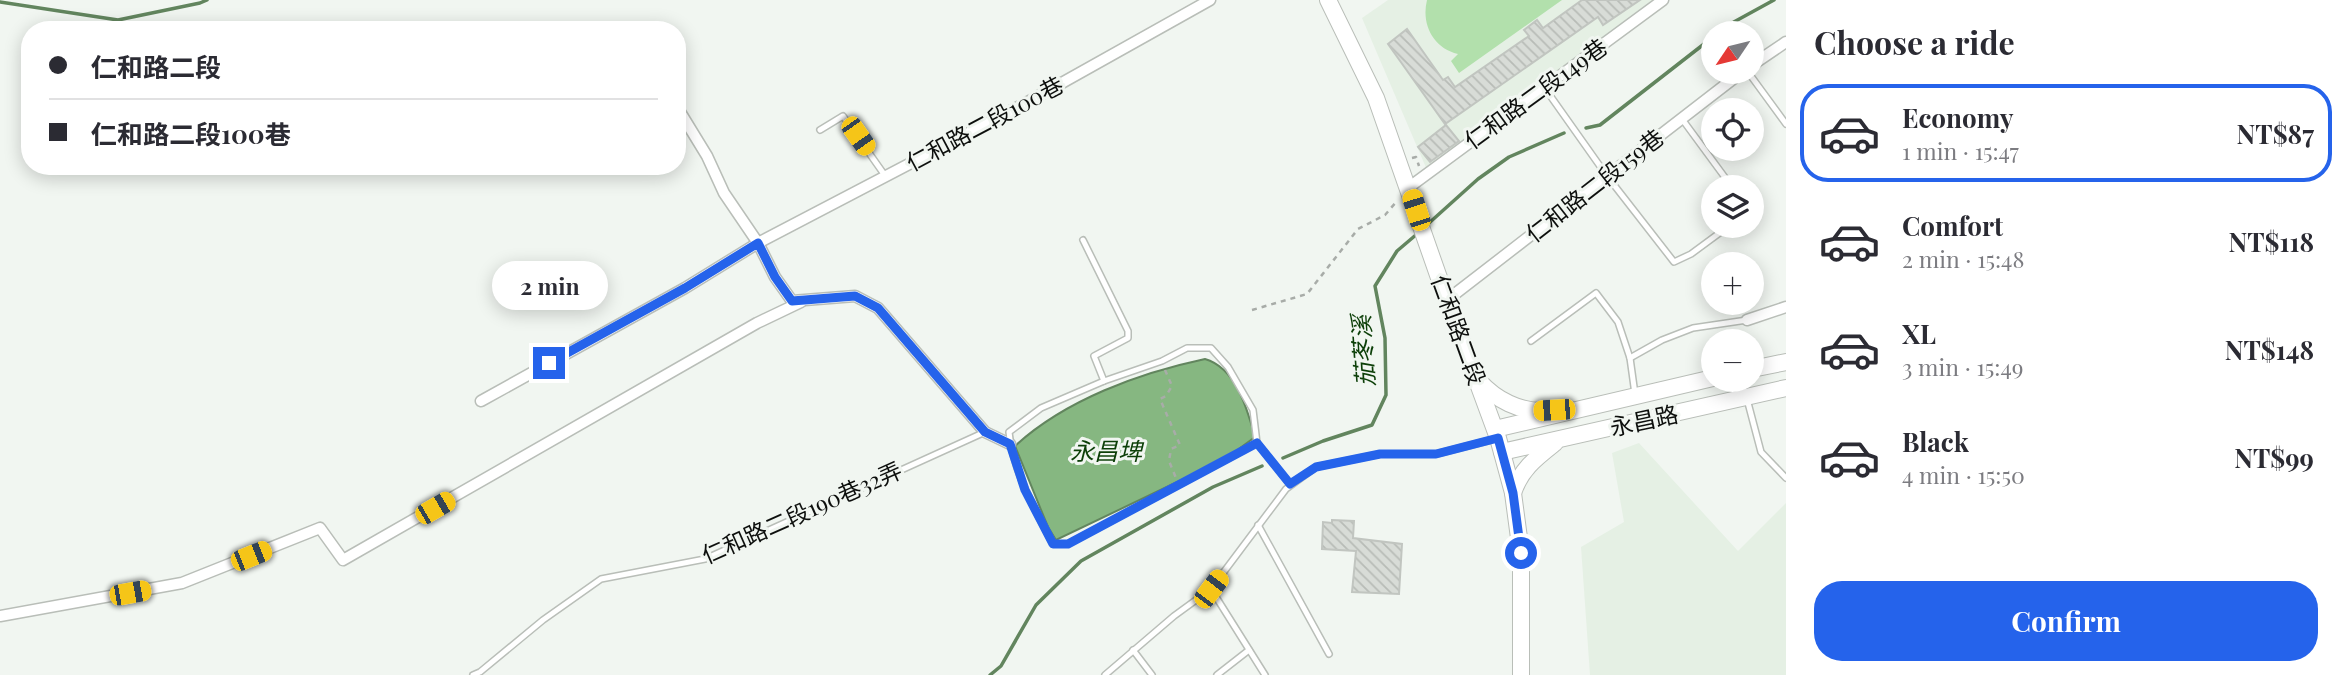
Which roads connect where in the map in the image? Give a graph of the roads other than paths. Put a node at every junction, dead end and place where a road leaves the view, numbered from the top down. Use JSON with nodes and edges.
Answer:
{"nodes":[{"id":1,"x":1210,"y":0,"type":"edge"},
{"id":2,"x":1328,"y":0,"type":"edge"},
{"id":3,"x":1663,"y":0,"type":"edge"},
{"id":4,"x":1785,"y":44,"type":"edge"},
{"id":5,"x":1764,"y":57,"type":"edge"},
{"id":6,"x":1726,"y":84,"type":"edge"},
{"id":7,"x":1757,"y":84,"type":"edge"},
{"id":8,"x":1544,"y":87,"type":"junction"},
{"id":9,"x":1681,"y":119,"type":"junction"},
{"id":10,"x":686,"y":122,"type":"edge"},
{"id":11,"x":1786,"y":124,"type":"edge"},
{"id":12,"x":820,"y":130,"type":"dead end"},
{"id":13,"x":1723,"y":175,"type":"edge"},
{"id":14,"x":1607,"y":176,"type":"junction"},
{"id":15,"x":886,"y":177,"type":"junction"},
{"id":16,"x":1408,"y":188,"type":"junction"},
{"id":17,"x":1713,"y":238,"type":"edge"},
{"id":18,"x":1083,"y":240,"type":"dead end"},
{"id":19,"x":758,"y":243,"type":"junction"},
{"id":20,"x":1447,"y":300,"type":"junction"},
{"id":21,"x":801,"y":302,"type":"junction"},
{"id":22,"x":1786,"y":307,"type":"edge"},
{"id":23,"x":1747,"y":320,"type":"joint"},
{"id":24,"x":1531,"y":341,"type":"dead end"},
{"id":25,"x":1630,"y":358,"type":"junction"},
{"id":26,"x":1786,"y":362,"type":"edge"},
{"id":27,"x":1764,"y":367,"type":"edge"},
{"id":28,"x":1475,"y":376,"type":"junction"},
{"id":29,"x":1701,"y":380,"type":"edge"},
{"id":30,"x":1104,"y":381,"type":"junction"},
{"id":31,"x":1786,"y":388,"type":"edge"},
{"id":32,"x":1635,"y":394,"type":"junction"},
{"id":33,"x":1746,"y":398,"type":"junction"},
{"id":34,"x":481,"y":401,"type":"dead end"},
{"id":35,"x":1576,"y":409,"type":"junction"},
{"id":36,"x":985,"y":432,"type":"junction"},
{"id":37,"x":1563,"y":438,"type":"junction"},
{"id":38,"x":1498,"y":440,"type":"junction"},
{"id":39,"x":1257,"y":443,"type":"junction"},
{"id":40,"x":1010,"y":444,"type":"junction"},
{"id":41,"x":1786,"y":478,"type":"edge"},
{"id":42,"x":1290,"y":484,"type":"junction"},
{"id":43,"x":1513,"y":493,"type":"junction"},
{"id":44,"x":1258,"y":526,"type":"junction"},
{"id":45,"x":1211,"y":589,"type":"junction"},
{"id":46,"x":0,"y":616,"type":"edge"},
{"id":47,"x":1133,"y":650,"type":"junction"},
{"id":48,"x":1249,"y":650,"type":"junction"},
{"id":49,"x":1329,"y":654,"type":"dead end"},
{"id":50,"x":473,"y":675,"type":"edge"},
{"id":51,"x":1105,"y":675,"type":"edge"},
{"id":52,"x":1152,"y":675,"type":"edge"},
{"id":53,"x":1217,"y":675,"type":"edge"},
{"id":54,"x":1265,"y":675,"type":"edge"},
{"id":55,"x":1521,"y":675,"type":"edge"}],
"edges":[{"from":1,"to":15,"type":"street","name":"仁和路二段100巷"},
{"from":2,"to":16,"type":"main road","name":"仁和路二段"},
{"from":3,"to":8,"type":"street","name":"仁和路二段149巷"},
{"from":4,"to":5,"type":"street"},
{"from":6,"to":9,"type":"street","name":"仁和路二段159巷"},
{"from":7,"to":11,"type":"lane"},
{"from":8,"to":14,"type":"lane"},
{"from":8,"to":16,"type":"street","name":"仁和路二段149巷"},
{"from":9,"to":13,"type":"lane"},
{"from":9,"to":14,"type":"street","name":"仁和路二段159巷"},
{"from":10,"to":19,"type":"street"},
{"from":12,"to":15,"type":"lane"},
{"from":14,"to":17,"type":"lane"},
{"from":14,"to":20,"type":"street","name":"仁和路二段159巷"},
{"from":15,"to":19,"type":"street","name":"仁和路二段100巷"},
{"from":16,"to":20,"type":"main road","name":"仁和路二段"},
{"from":18,"to":30,"type":"lane"},
{"from":19,"to":21,"type":"street"},
{"from":19,"to":34,"type":"street","name":"仁和路二段100巷"},
{"from":20,"to":28,"type":"main road","name":"仁和路二段"},
{"from":21,"to":36,"type":"street"},
{"from":21,"to":46,"type":"street"},
{"from":22,"to":23,"type":"street"},
{"from":23,"to":25,"type":"lane"},
{"from":24,"to":25,"type":"lane"},
{"from":25,"to":32,"type":"lane"},
{"from":26,"to":27,"type":"main road"},
{"from":28,"to":35,"type":"main road"},
{"from":28,"to":38,"type":"main road","name":"仁和路二段"},
{"from":29,"to":32,"type":"main road","name":"永昌路"},
{"from":30,"to":39,"type":"lane"},
{"from":30,"to":40,"type":"lane"},
{"from":31,"to":33,"type":"main road","name":"永昌路"},
{"from":32,"to":35,"type":"main road","name":"永昌路"},
{"from":33,"to":37,"type":"main road","name":"永昌路"},
{"from":33,"to":41,"type":"lane"},
{"from":35,"to":38,"type":"main road","name":"永昌路"},
{"from":36,"to":40,"type":"street"},
{"from":36,"to":50,"type":"lane","name":"仁和路二段190巷32弄"},
{"from":37,"to":38,"type":"main road","name":"永昌路"},
{"from":37,"to":43,"type":"main road"},
{"from":38,"to":42,"type":"lane"},
{"from":38,"to":43,"type":"main road","name":"仁和路二段"},
{"from":39,"to":40,"type":"lane"},
{"from":39,"to":42,"type":"lane"},
{"from":42,"to":44,"type":"lane"},
{"from":43,"to":55,"type":"main road","name":"仁和路二段"},
{"from":44,"to":45,"type":"lane"},
{"from":44,"to":49,"type":"lane"},
{"from":45,"to":47,"type":"lane"},
{"from":45,"to":48,"type":"lane"},
{"from":47,"to":51,"type":"lane"},
{"from":47,"to":52,"type":"lane"},
{"from":48,"to":53,"type":"lane"},
{"from":48,"to":54,"type":"lane"}]}
